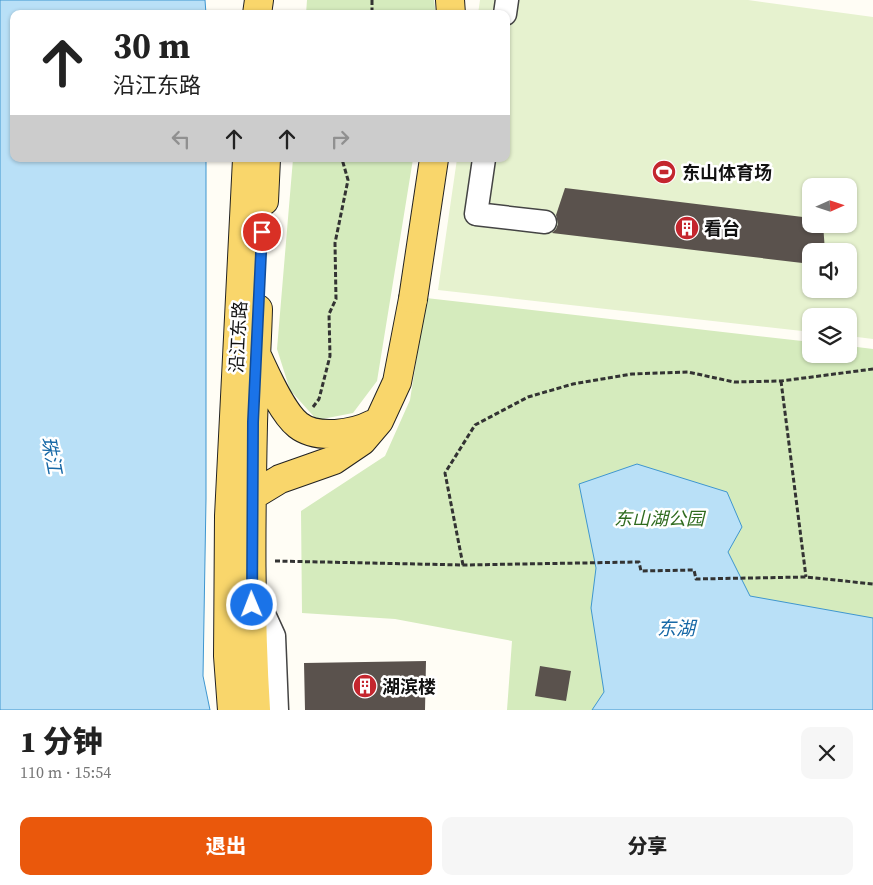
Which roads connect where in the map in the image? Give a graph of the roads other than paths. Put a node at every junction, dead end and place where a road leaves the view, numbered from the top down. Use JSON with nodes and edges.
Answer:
{"nodes":[{"id":1,"x":247,"y":162,"type":"edge"},
{"id":2,"x":266,"y":162,"type":"edge"},
{"id":3,"x":434,"y":162,"type":"edge"},
{"id":4,"x":484,"y":162,"type":"edge"},
{"id":5,"x":545,"y":222,"type":"dead end"},
{"id":6,"x":257,"y":356,"type":"junction"},
{"id":7,"x":379,"y":421,"type":"junction"},
{"id":8,"x":252,"y":496,"type":"junction"},
{"id":9,"x":229,"y":516,"type":"junction"},
{"id":10,"x":252,"y":574,"type":"junction"},
{"id":11,"x":240,"y":657,"type":"junction"},
{"id":12,"x":232,"y":710,"type":"edge"},
{"id":13,"x":256,"y":710,"type":"edge"},
{"id":14,"x":277,"y":710,"type":"edge"}],
"edges":[{"from":1,"to":9,"type":"main road","name":"沿江东路"},
{"from":2,"to":6,"type":"main road","name":"沿江东路"},
{"from":3,"to":7,"type":"main road","bridge":true},
{"from":4,"to":5,"type":"lane"},
{"from":6,"to":7,"type":"main road"},
{"from":6,"to":8,"type":"main road","name":"沿江东路"},
{"from":7,"to":8,"type":"main road"},
{"from":8,"to":9,"type":"main road"},
{"from":8,"to":10,"type":"main road","name":"沿江东路"},
{"from":9,"to":11,"type":"main road","name":"沿江东路"},
{"from":10,"to":11,"type":"main road","name":"沿江东路"},
{"from":10,"to":14,"type":"lane"},
{"from":11,"to":12,"type":"main road"},
{"from":11,"to":13,"type":"main road"}]}
